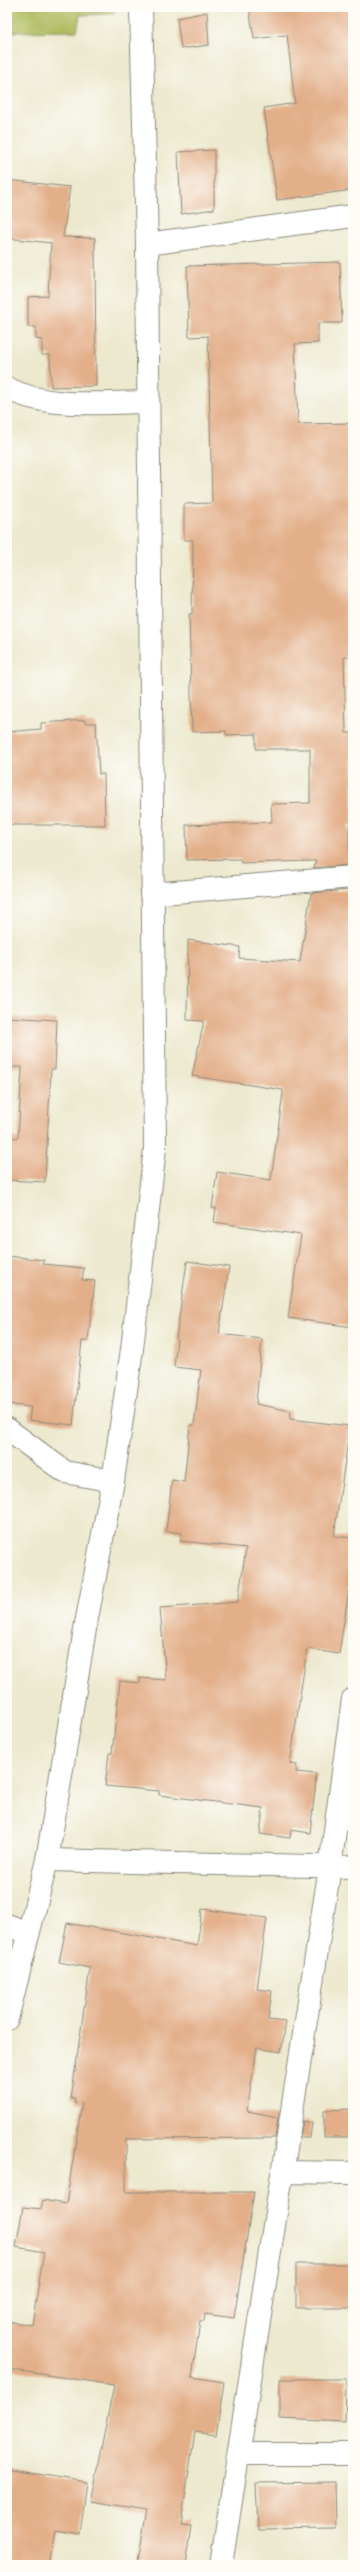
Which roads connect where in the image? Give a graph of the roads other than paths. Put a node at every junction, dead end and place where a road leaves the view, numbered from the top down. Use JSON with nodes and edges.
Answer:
{"nodes":[{"id":1,"x":141,"y":7,"type":"edge"},
{"id":2,"x":353,"y":216,"type":"edge"},
{"id":3,"x":147,"y":244,"type":"junction"},
{"id":4,"x":7,"y":388,"type":"edge"},
{"id":5,"x":148,"y":402,"type":"junction"},
{"id":6,"x":353,"y":877,"type":"edge"},
{"id":7,"x":151,"y":894,"type":"junction"},
{"id":8,"x":7,"y":1429,"type":"edge"},
{"id":9,"x":113,"y":1481,"type":"junction"},
{"id":10,"x":353,"y":1699,"type":"edge"},
{"id":11,"x":47,"y":1860,"type":"junction"},
{"id":12,"x":330,"y":1867,"type":"junction"},
{"id":13,"x":353,"y":1867,"type":"edge"},
{"id":14,"x":7,"y":1925,"type":"edge"},
{"id":15,"x":28,"y":1933,"type":"junction"},
{"id":16,"x":7,"y":2018,"type":"edge"},
{"id":17,"x":282,"y":2172,"type":"junction"},
{"id":18,"x":353,"y":2173,"type":"edge"},
{"id":19,"x":239,"y":2454,"type":"junction"},
{"id":20,"x":353,"y":2454,"type":"edge"},
{"id":21,"x":221,"y":2565,"type":"edge"}],
"edges":[{"from":1,"to":3,"type":"street"},
{"from":2,"to":3,"type":"street"},
{"from":3,"to":5,"type":"street"},
{"from":4,"to":5,"type":"street"},
{"from":5,"to":7,"type":"street"},
{"from":6,"to":7,"type":"street"},
{"from":7,"to":9,"type":"street"},
{"from":8,"to":9,"type":"street"},
{"from":9,"to":11,"type":"street"},
{"from":10,"to":12,"type":"street"},
{"from":11,"to":12,"type":"street"},
{"from":11,"to":15,"type":"street"},
{"from":12,"to":13,"type":"street"},
{"from":12,"to":17,"type":"street"},
{"from":14,"to":15,"type":"street"},
{"from":15,"to":16,"type":"street"},
{"from":17,"to":18,"type":"street"},
{"from":17,"to":19,"type":"street"},
{"from":19,"to":20,"type":"street"},
{"from":19,"to":21,"type":"street"}]}
